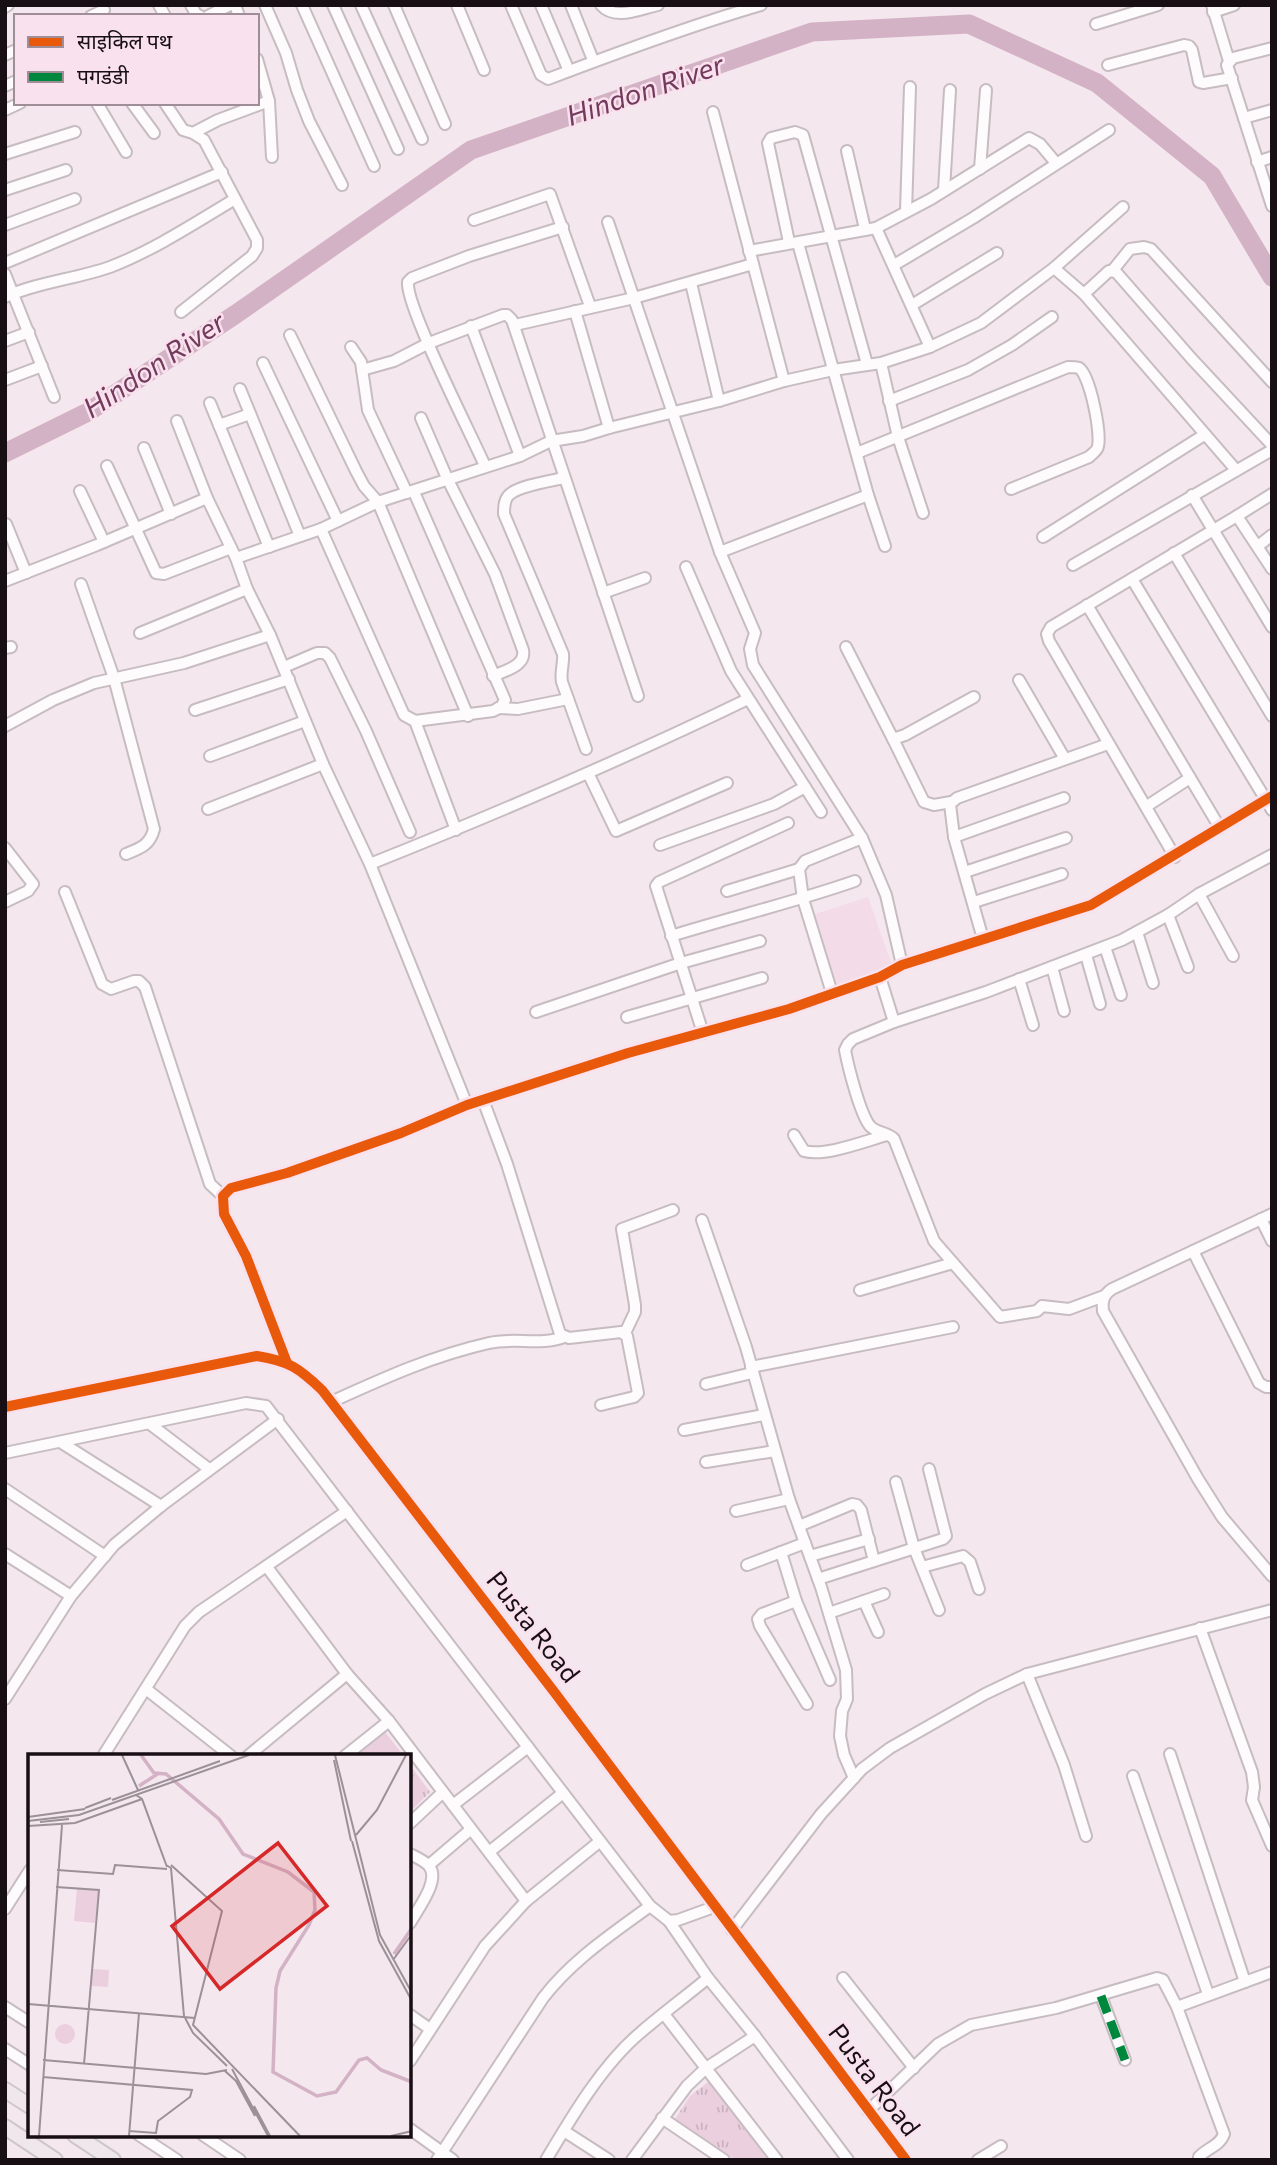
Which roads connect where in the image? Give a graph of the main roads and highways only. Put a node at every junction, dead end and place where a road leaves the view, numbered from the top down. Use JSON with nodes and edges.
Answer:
{"nodes":[{"id":1,"x":5,"y":2090,"type":"edge"},
{"id":2,"x":28,"y":2105,"type":"edge"},
{"id":3,"x":5,"y":2127,"type":"edge"},
{"id":4,"x":78,"y":2137,"type":"edge"},
{"id":5,"x":55,"y":2160,"type":"edge"},
{"id":6,"x":113,"y":2160,"type":"edge"}],
"edges":[{"from":1,"to":2,"type":"main road"},
{"from":3,"to":5,"type":"main road"},
{"from":4,"to":6,"type":"main road"}]}
